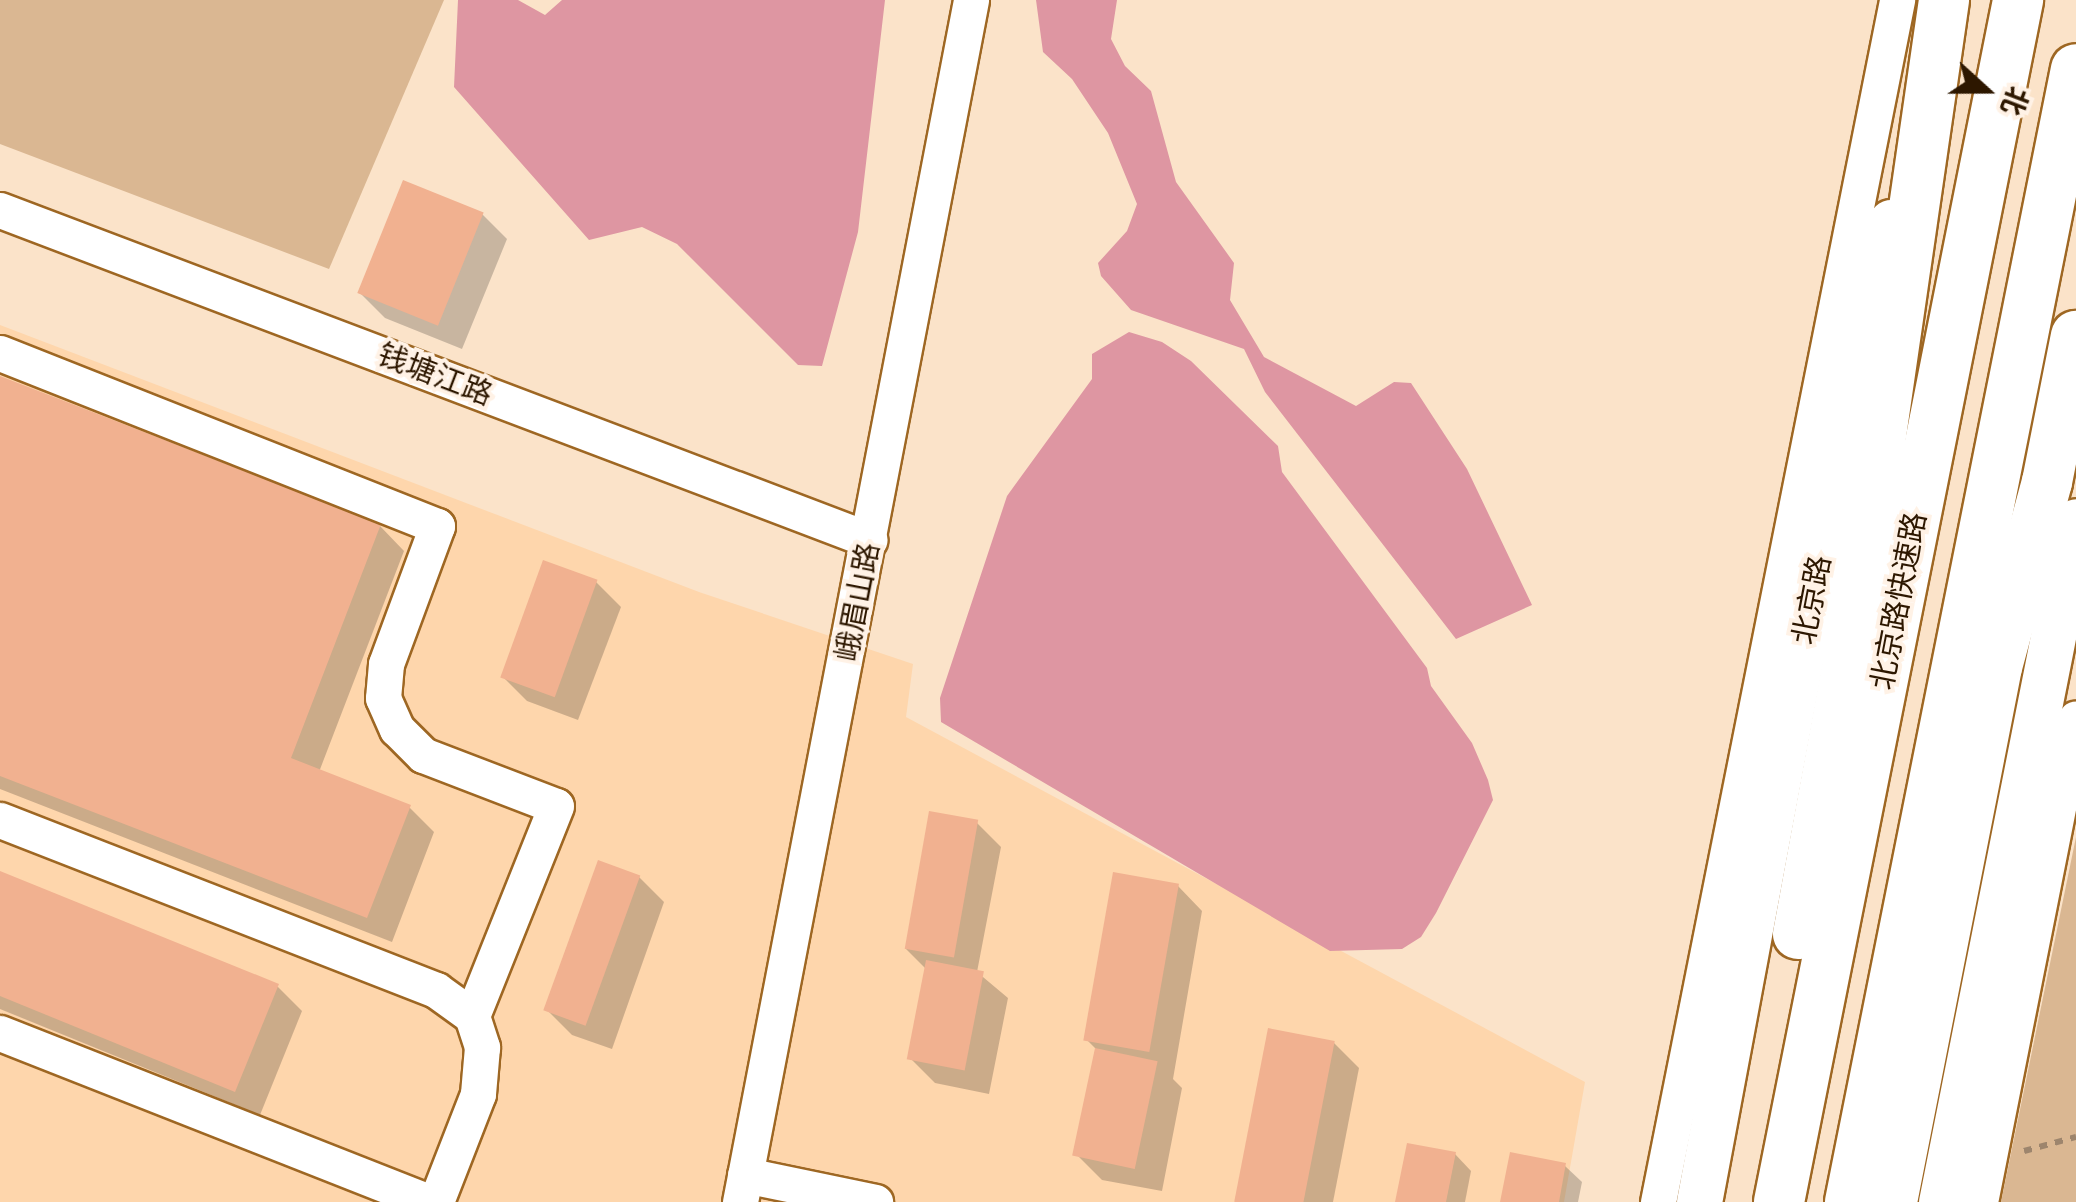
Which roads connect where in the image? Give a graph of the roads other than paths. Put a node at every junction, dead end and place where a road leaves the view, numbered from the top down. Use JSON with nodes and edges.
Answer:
{"nodes":[{"id":1,"x":971,"y":0,"type":"edge"},
{"id":2,"x":1897,"y":0,"type":"edge"},
{"id":3,"x":1941,"y":0,"type":"edge"},
{"id":4,"x":2018,"y":0,"type":"edge"},
{"id":5,"x":2076,"y":70,"type":"edge"},
{"id":6,"x":0,"y":210,"type":"edge"},
{"id":7,"x":2076,"y":336,"type":"edge"},
{"id":8,"x":0,"y":354,"type":"edge"},
{"id":9,"x":2076,"y":521,"type":"edge"},
{"id":10,"x":870,"y":540,"type":"junction"},
{"id":11,"x":2076,"y":718,"type":"edge"},
{"id":12,"x":0,"y":820,"type":"edge"},
{"id":13,"x":472,"y":1016,"type":"junction"},
{"id":14,"x":0,"y":1032,"type":"edge"},
{"id":15,"x":742,"y":1188,"type":"edge"},
{"id":16,"x":856,"y":1200,"type":"edge"},
{"id":17,"x":428,"y":1202,"type":"edge"},
{"id":18,"x":436,"y":1202,"type":"edge"},
{"id":19,"x":1658,"y":1202,"type":"edge"},
{"id":20,"x":1699,"y":1202,"type":"edge"},
{"id":21,"x":1754,"y":1202,"type":"edge"},
{"id":22,"x":1779,"y":1202,"type":"edge"},
{"id":23,"x":1850,"y":1202,"type":"edge"},
{"id":24,"x":1892,"y":1202,"type":"edge"},
{"id":25,"x":1942,"y":1202,"type":"edge"},
{"id":26,"x":1980,"y":1202,"type":"edge"}],
"edges":[{"from":1,"to":10,"type":"street","name":"峨眉山路"},
{"from":2,"to":19,"type":"street"},
{"from":3,"to":20,"type":"main road","name":"北京路"},
{"from":3,"to":21,"type":"highway"},
{"from":4,"to":22,"type":"highway","name":"北京路快速路"},
{"from":5,"to":23,"type":"highway"},
{"from":6,"to":10,"type":"street","name":"钱塘江路"},
{"from":7,"to":24,"type":"highway"},
{"from":8,"to":13,"type":"street"},
{"from":9,"to":25,"type":"main road"},
{"from":10,"to":15,"type":"street","name":"峨眉山路"},
{"from":11,"to":26,"type":"street"},
{"from":12,"to":13,"type":"street"},
{"from":13,"to":18,"type":"street"},
{"from":14,"to":17,"type":"street"},
{"from":15,"to":16,"type":"street"}]}
